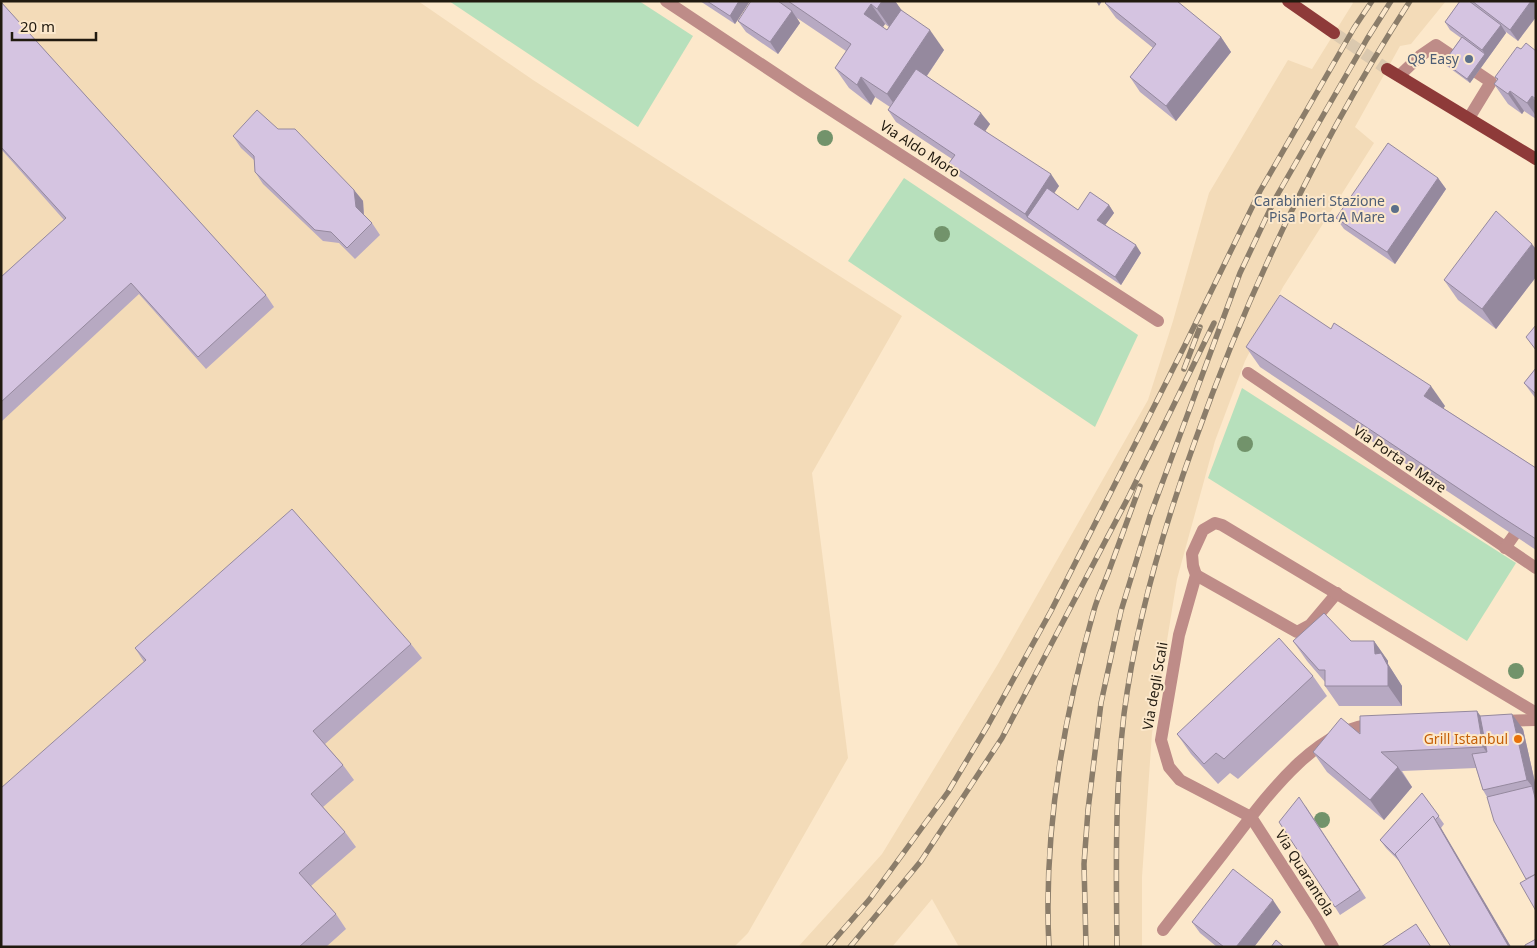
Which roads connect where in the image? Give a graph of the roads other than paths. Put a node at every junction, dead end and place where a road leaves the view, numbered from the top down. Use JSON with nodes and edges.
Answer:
{"nodes":[{"id":1,"x":666,"y":1,"type":"edge"},
{"id":2,"x":1288,"y":1,"type":"edge"},
{"id":3,"x":1334,"y":33,"type":"tunnel mouth"},
{"id":4,"x":1387,"y":68,"type":"tunnel mouth"},
{"id":5,"x":1399,"y":76,"type":"junction"},
{"id":6,"x":1469,"y":118,"type":"junction"},
{"id":7,"x":1536,"y":159,"type":"edge"},
{"id":8,"x":1158,"y":321,"type":"dead end"},
{"id":9,"x":1248,"y":374,"type":"edge"},
{"id":10,"x":1536,"y":504,"type":"edge"},
{"id":11,"x":1505,"y":548,"type":"junction"},
{"id":12,"x":1536,"y":568,"type":"edge"},
{"id":13,"x":1196,"y":575,"type":"junction"},
{"id":14,"x":1337,"y":593,"type":"junction"},
{"id":15,"x":1536,"y":713,"type":"edge"},
{"id":16,"x":1536,"y":720,"type":"edge"},
{"id":17,"x":1488,"y":721,"type":"edge"},
{"id":18,"x":1393,"y":724,"type":"edge"},
{"id":19,"x":1251,"y":817,"type":"junction"},
{"id":20,"x":1163,"y":930,"type":"dead end"},
{"id":21,"x":1333,"y":947,"type":"edge"}],
"edges":[{"from":1,"to":8,"type":"street","name":"Via Aldo Moro"},
{"from":2,"to":3,"type":"main road"},
{"from":4,"to":5,"type":"main road"},
{"from":5,"to":6,"type":"main road"},
{"from":5,"to":6,"type":"street"},
{"from":6,"to":7,"type":"main road"},
{"from":9,"to":11,"type":"street","name":"Via Porta a Mare"},
{"from":10,"to":11,"type":"street"},
{"from":11,"to":12,"type":"street","name":"Via Porta a Mare"},
{"from":13,"to":14,"type":"street"},
{"from":13,"to":14,"type":"street","name":"Via degli Scali"},
{"from":13,"to":19,"type":"street","name":"Via degli Scali"},
{"from":14,"to":15,"type":"street","name":"Via degli Scali"},
{"from":16,"to":17,"type":"street"},
{"from":18,"to":19,"type":"street"},
{"from":19,"to":20,"type":"street"},
{"from":19,"to":21,"type":"street","name":"Via Quarantola"}]}
